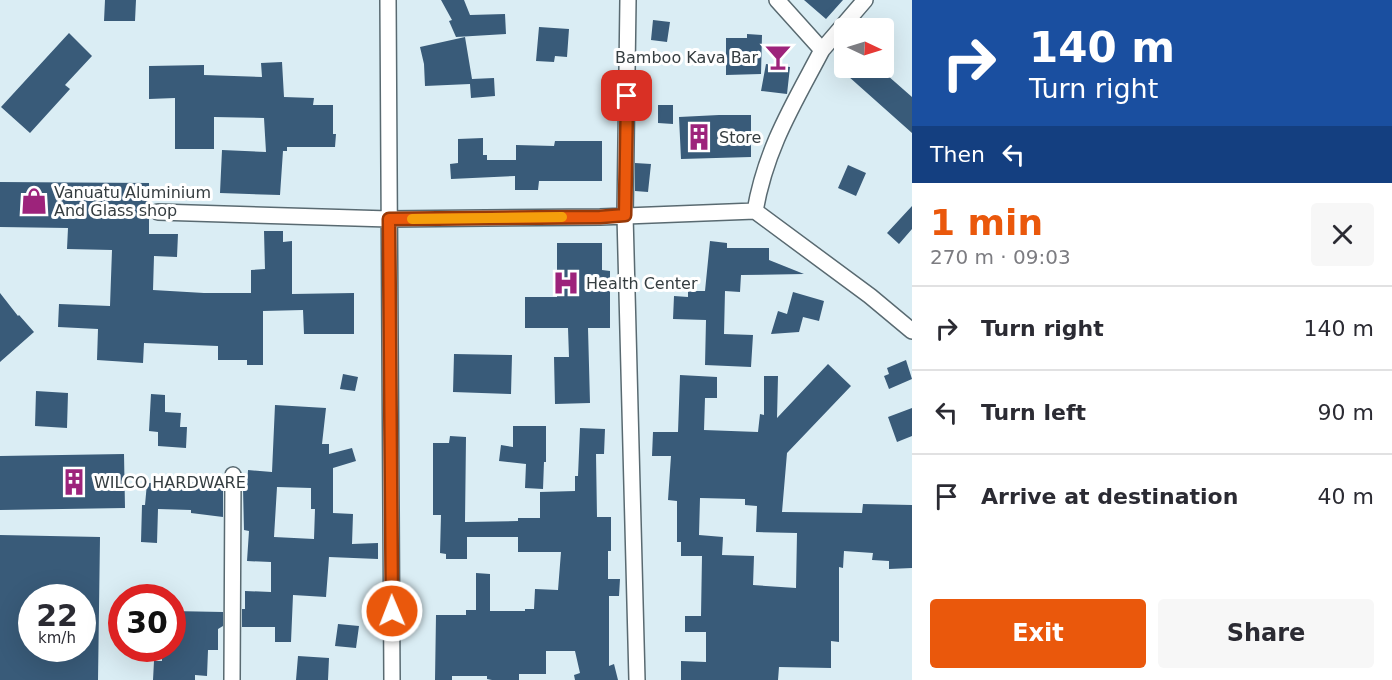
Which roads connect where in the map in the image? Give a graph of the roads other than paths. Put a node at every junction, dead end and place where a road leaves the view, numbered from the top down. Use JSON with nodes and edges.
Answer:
{"nodes":[{"id":1,"x":388,"y":0,"type":"edge"},
{"id":2,"x":628,"y":0,"type":"edge"},
{"id":3,"x":777,"y":0,"type":"edge"},
{"id":4,"x":865,"y":0,"type":"edge"},
{"id":5,"x":822,"y":50,"type":"junction"},
{"id":6,"x":755,"y":211,"type":"junction"},
{"id":7,"x":158,"y":212,"type":"dead end"},
{"id":8,"x":625,"y":215,"type":"junction"},
{"id":9,"x":389,"y":219,"type":"junction"},
{"id":10,"x":912,"y":331,"type":"edge"},
{"id":11,"x":233,"y":475,"type":"dead end"},
{"id":12,"x":232,"y":680,"type":"edge"},
{"id":13,"x":392,"y":680,"type":"edge"},
{"id":14,"x":637,"y":680,"type":"edge"}],
"edges":[{"from":1,"to":9,"type":"street"},
{"from":2,"to":8,"type":"street"},
{"from":3,"to":5,"type":"street"},
{"from":4,"to":5,"type":"street"},
{"from":5,"to":6,"type":"street"},
{"from":6,"to":8,"type":"street"},
{"from":6,"to":10,"type":"street"},
{"from":7,"to":9,"type":"street"},
{"from":8,"to":9,"type":"street"},
{"from":8,"to":14,"type":"street"},
{"from":9,"to":13,"type":"street"},
{"from":11,"to":12,"type":"street"}]}
